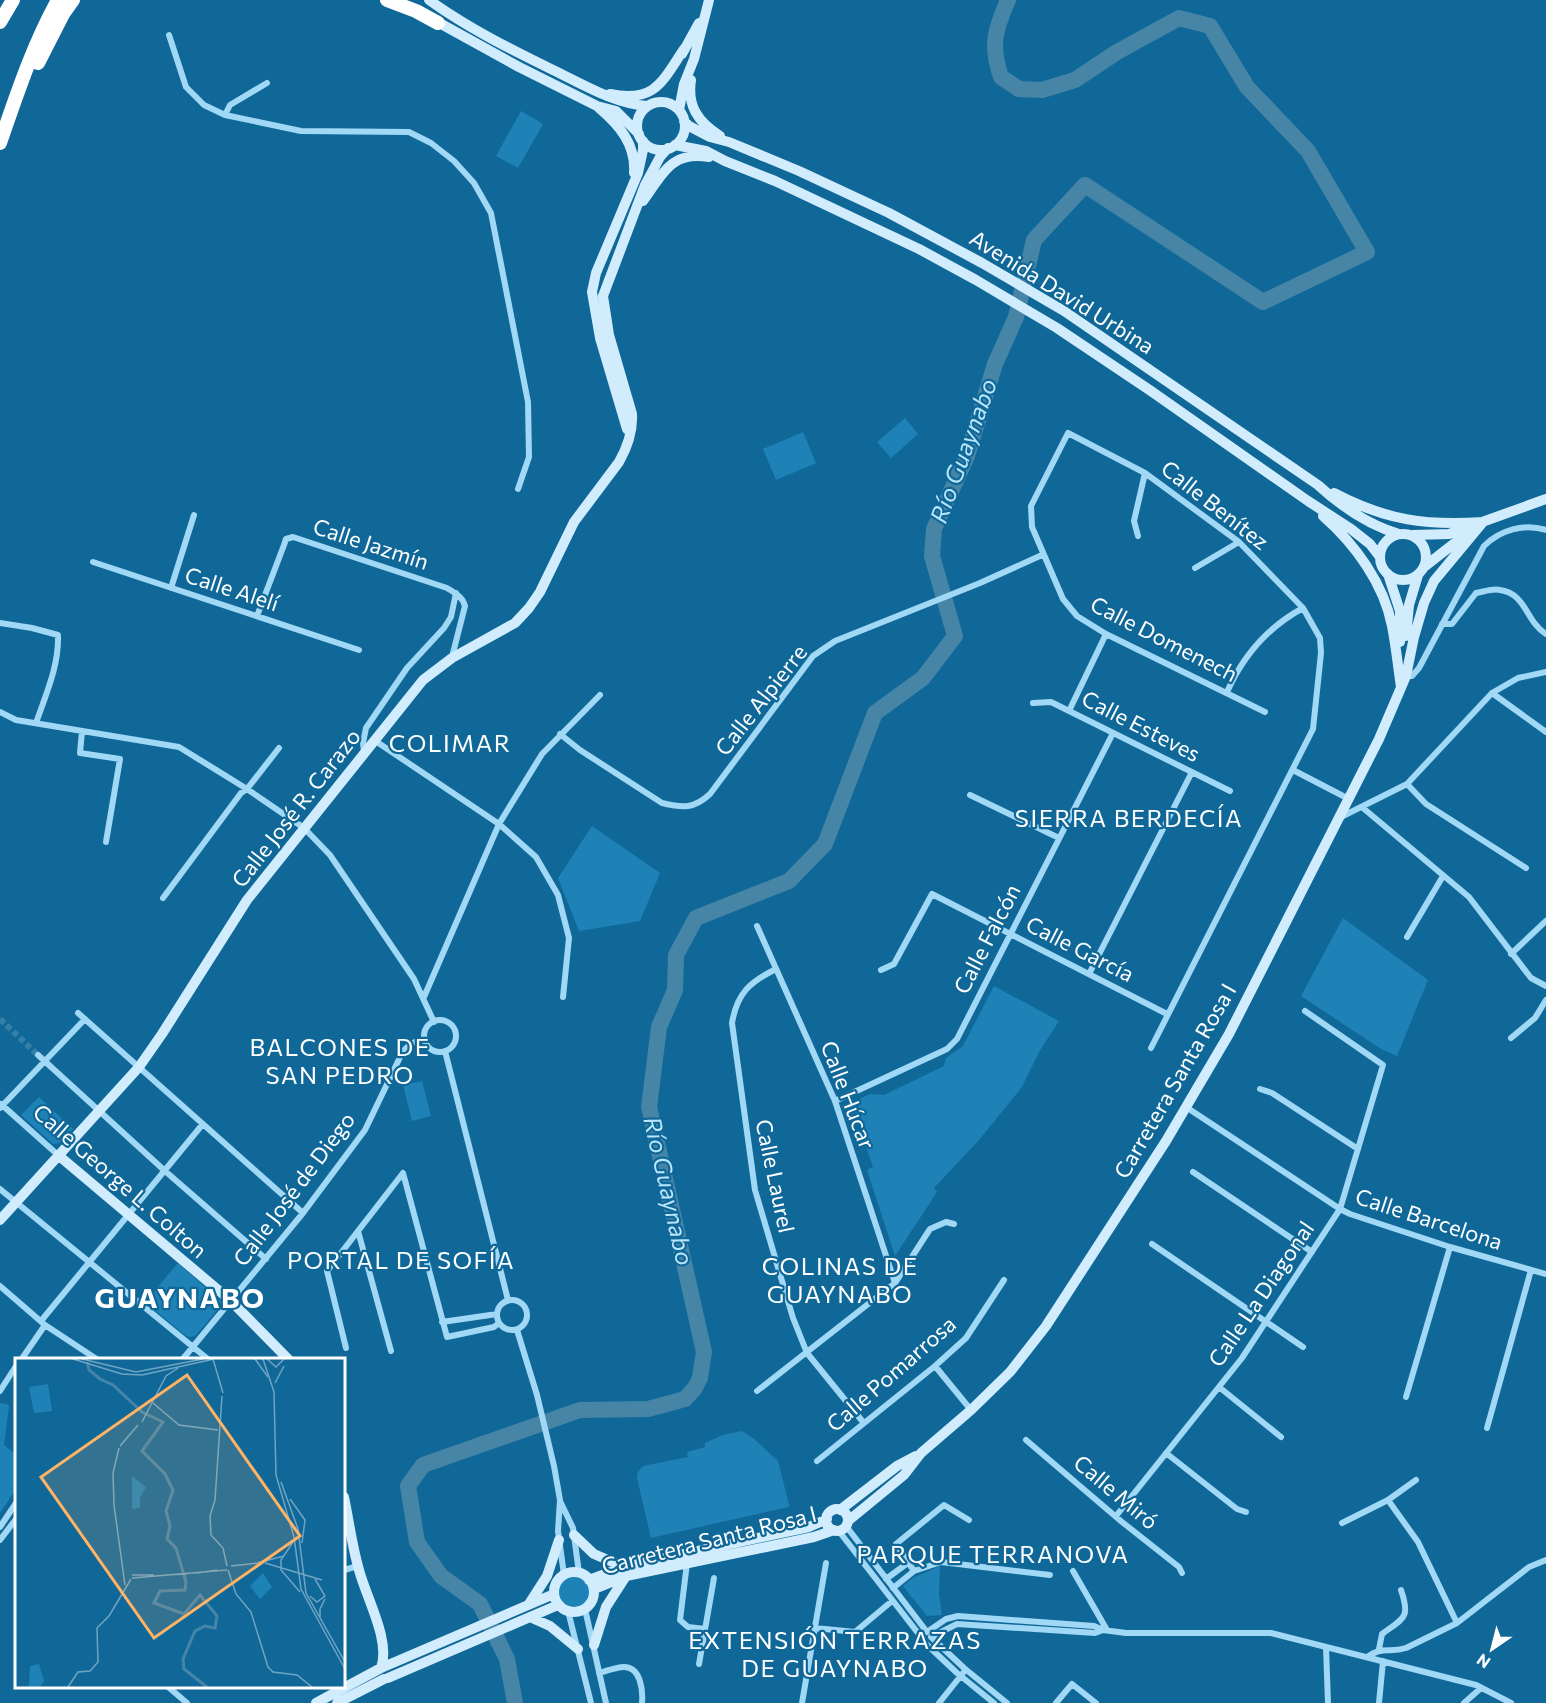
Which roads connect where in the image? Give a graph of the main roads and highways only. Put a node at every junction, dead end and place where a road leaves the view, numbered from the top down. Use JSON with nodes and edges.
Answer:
{"nodes":[{"id":1,"x":13,"y":0,"type":"edge"},
{"id":2,"x":58,"y":0,"type":"edge"},
{"id":3,"x":73,"y":0,"type":"edge"},
{"id":4,"x":387,"y":0,"type":"edge"},
{"id":5,"x":0,"y":22,"type":"edge"},
{"id":6,"x":438,"y":23,"type":"road end"},
{"id":7,"x":18,"y":92,"type":"junction"},
{"id":8,"x":0,"y":143,"type":"edge"}],
"edges":[{"from":1,"to":5,"type":"highway"},
{"from":2,"to":7,"type":"highway"},
{"from":3,"to":7,"type":"highway"},
{"from":4,"to":6,"type":"highway"},
{"from":7,"to":8,"type":"highway"}]}
